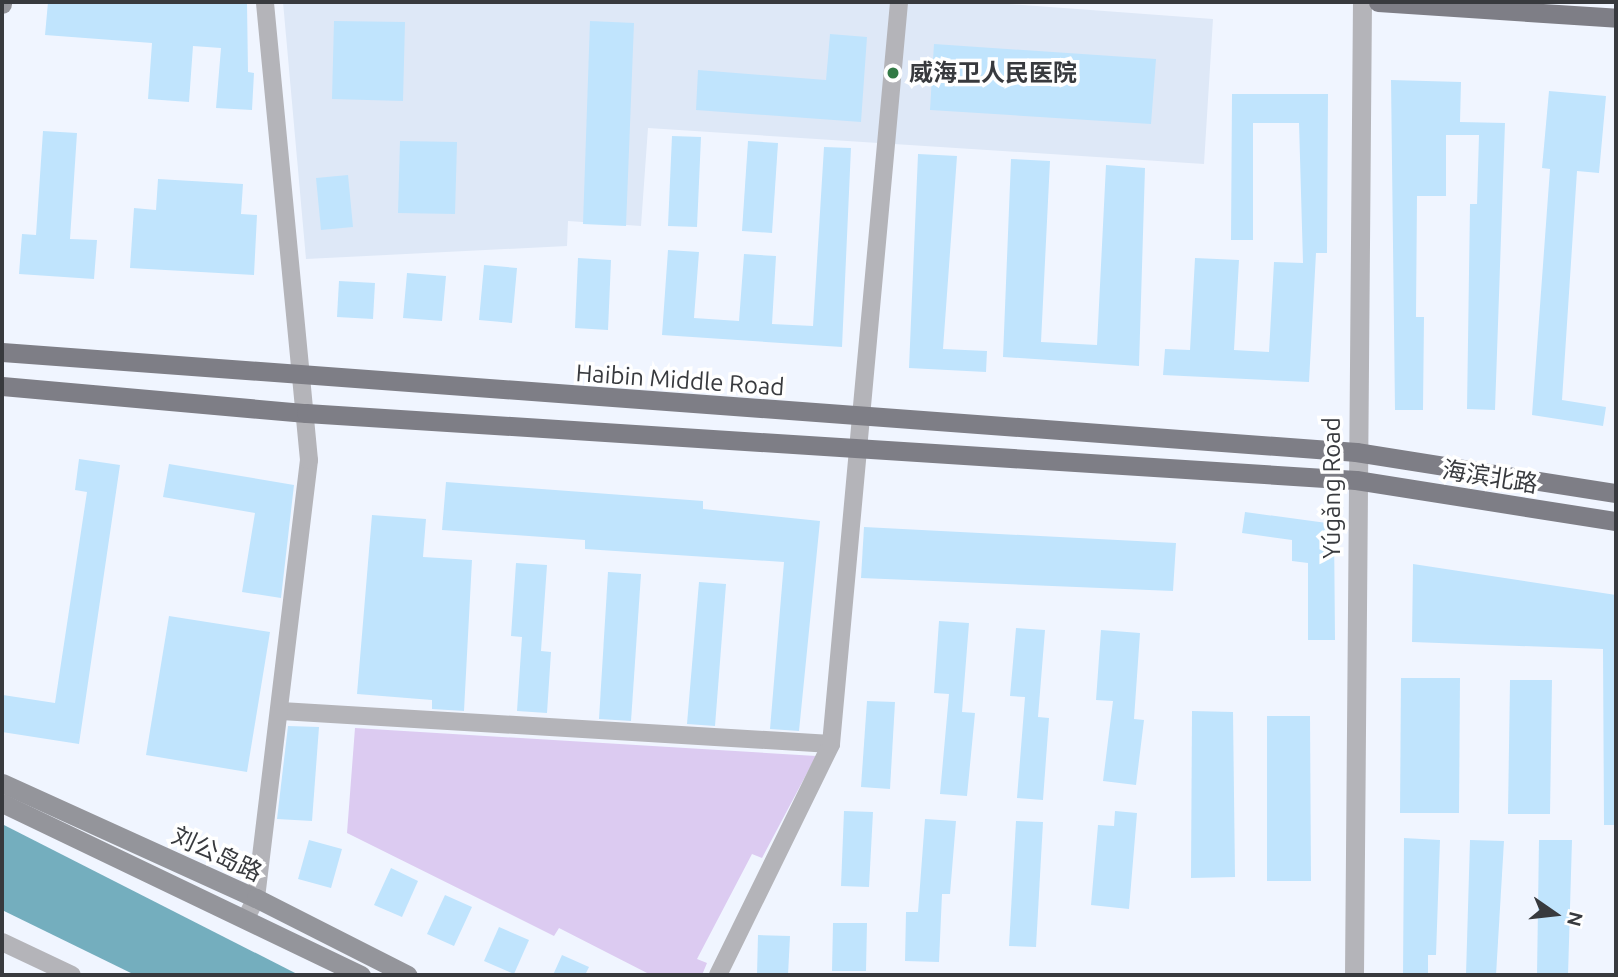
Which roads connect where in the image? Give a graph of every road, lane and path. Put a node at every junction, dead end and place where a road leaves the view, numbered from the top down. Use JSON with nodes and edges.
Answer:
{"nodes":[{"id":1,"x":265,"y":2,"type":"edge"},
{"id":2,"x":898,"y":2,"type":"edge"},
{"id":3,"x":1362,"y":2,"type":"edge"},
{"id":4,"x":1378,"y":2,"type":"edge"},
{"id":5,"x":1616,"y":18,"type":"edge"},
{"id":6,"x":2,"y":352,"type":"edge"},
{"id":7,"x":303,"y":377,"type":"junction"},
{"id":8,"x":11,"y":387,"type":"edge"},
{"id":9,"x":2,"y":399,"type":"edge"},
{"id":10,"x":306,"y":413,"type":"junction"},
{"id":11,"x":863,"y":418,"type":"junction"},
{"id":12,"x":860,"y":450,"type":"junction"},
{"id":13,"x":1356,"y":452,"type":"junction"},
{"id":14,"x":1356,"y":480,"type":"junction"},
{"id":15,"x":1616,"y":493,"type":"edge"},
{"id":16,"x":1616,"y":522,"type":"edge"},
{"id":17,"x":281,"y":711,"type":"junction"},
{"id":18,"x":831,"y":744,"type":"junction"},
{"id":19,"x":2,"y":783,"type":"edge"},
{"id":20,"x":2,"y":803,"type":"edge"},
{"id":21,"x":256,"y":898,"type":"junction"},
{"id":22,"x":246,"y":918,"type":"junction"},
{"id":23,"x":2,"y":942,"type":"edge"},
{"id":24,"x":72,"y":975,"type":"edge"},
{"id":25,"x":361,"y":975,"type":"edge"},
{"id":26,"x":408,"y":975,"type":"edge"},
{"id":27,"x":718,"y":975,"type":"edge"},
{"id":28,"x":1354,"y":975,"type":"edge"}],
"edges":[{"from":1,"to":7,"type":"street"},
{"from":2,"to":11,"type":"street"},
{"from":3,"to":13,"type":"street","name":"Yúgǎng Road"},
{"from":4,"to":5,"type":"main road"},
{"from":6,"to":7,"type":"main road","name":"Haibin Middle Road"},
{"from":7,"to":10,"type":"street"},
{"from":7,"to":11,"type":"main road","name":"Haibin Middle Road"},
{"from":8,"to":9,"type":"main road"},
{"from":8,"to":10,"type":"main road"},
{"from":10,"to":12,"type":"main road"},
{"from":10,"to":17,"type":"street"},
{"from":11,"to":12,"type":"street"},
{"from":11,"to":13,"type":"main road","name":"Haibin Middle Road"},
{"from":12,"to":14,"type":"main road"},
{"from":12,"to":18,"type":"street"},
{"from":13,"to":14,"type":"street","name":"Yúgǎng Road"},
{"from":13,"to":15,"type":"main road","name":"海滨北路"},
{"from":14,"to":16,"type":"main road","name":"海滨北路"},
{"from":14,"to":28,"type":"street","name":"Yúgǎng Road"},
{"from":17,"to":18,"type":"street"},
{"from":17,"to":21,"type":"street"},
{"from":18,"to":27,"type":"street"},
{"from":19,"to":21,"type":"main road","name":"刘公岛路"},
{"from":20,"to":22,"type":"main road","name":"刘公岛路"},
{"from":21,"to":22,"type":"street"},
{"from":21,"to":26,"type":"main road","name":"刘公岛路"},
{"from":22,"to":25,"type":"main road","name":"刘公岛路"},
{"from":23,"to":24,"type":"street"}]}
